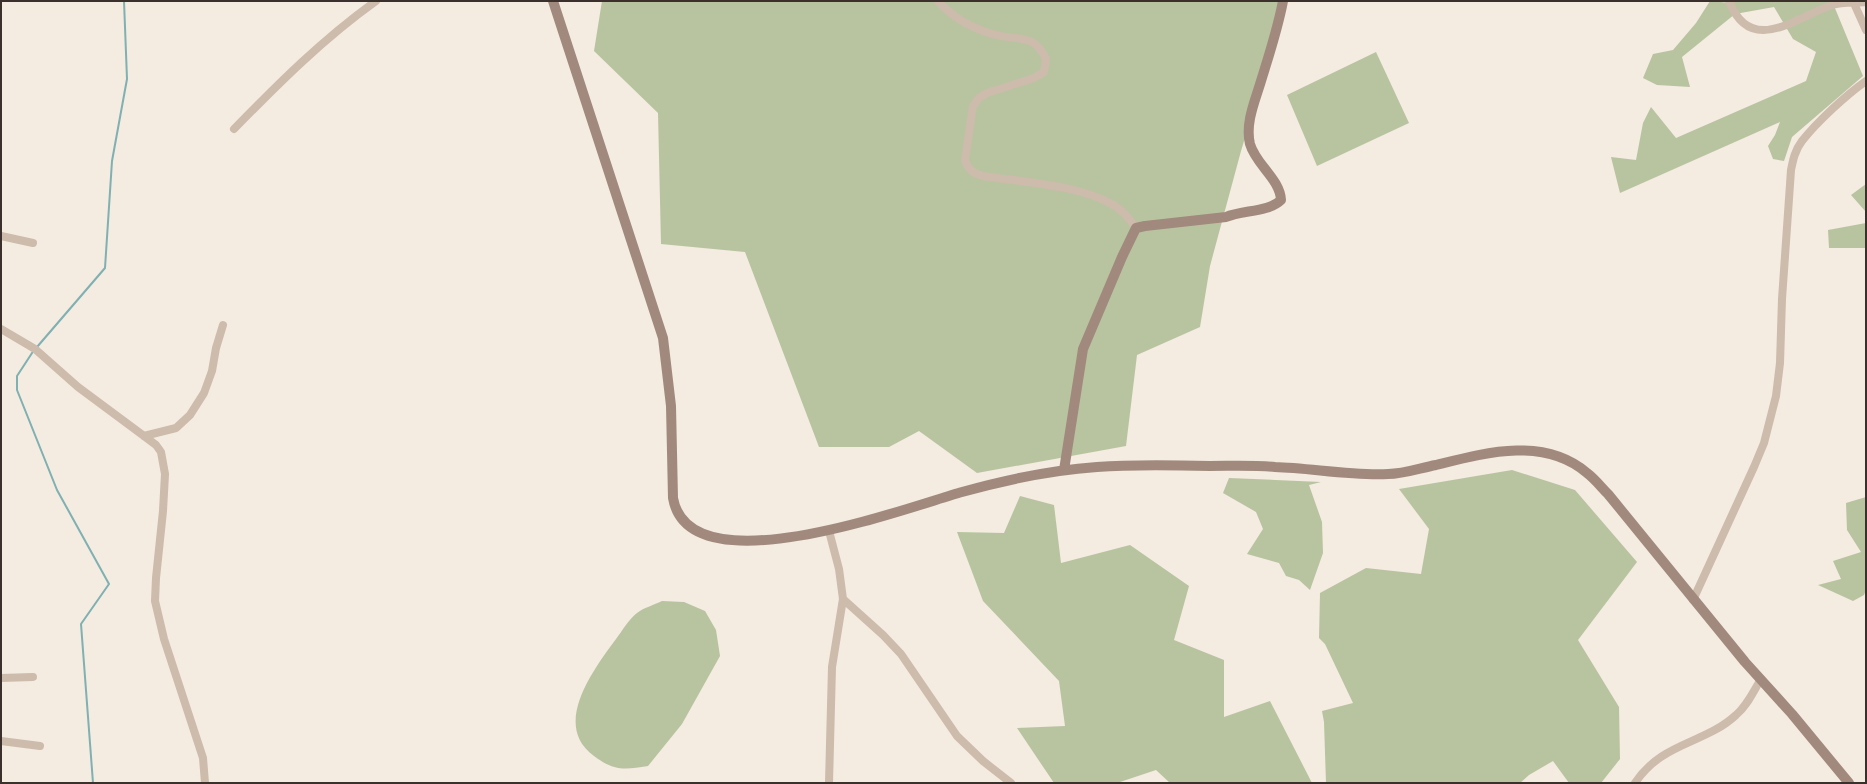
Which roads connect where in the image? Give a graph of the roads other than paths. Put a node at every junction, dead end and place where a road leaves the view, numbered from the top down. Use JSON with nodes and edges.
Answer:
{"nodes":[{"id":1,"x":376,"y":1,"type":"edge"},
{"id":2,"x":553,"y":1,"type":"edge"},
{"id":3,"x":938,"y":1,"type":"edge"},
{"id":4,"x":1283,"y":1,"type":"edge"},
{"id":5,"x":1729,"y":1,"type":"edge"},
{"id":6,"x":1853,"y":2,"type":"edge"},
{"id":7,"x":1866,"y":2,"type":"edge"},
{"id":8,"x":1866,"y":30,"type":"edge"},
{"id":9,"x":1865,"y":81,"type":"edge"},
{"id":10,"x":234,"y":129,"type":"dead end"},
{"id":11,"x":1136,"y":228,"type":"junction"},
{"id":12,"x":1,"y":236,"type":"edge"},
{"id":13,"x":33,"y":243,"type":"dead end"},
{"id":14,"x":223,"y":325,"type":"dead end"},
{"id":15,"x":1,"y":329,"type":"edge"},
{"id":16,"x":144,"y":436,"type":"junction"},
{"id":17,"x":1064,"y":470,"type":"junction"},
{"id":18,"x":829,"y":531,"type":"junction"},
{"id":19,"x":843,"y":599,"type":"junction"},
{"id":20,"x":1693,"y":600,"type":"junction"},
{"id":21,"x":33,"y":677,"type":"dead end"},
{"id":22,"x":1,"y":678,"type":"edge"},
{"id":23,"x":1760,"y":679,"type":"junction"},
{"id":24,"x":1,"y":741,"type":"edge"},
{"id":25,"x":40,"y":746,"type":"dead end"},
{"id":26,"x":205,"y":783,"type":"edge"},
{"id":27,"x":829,"y":783,"type":"edge"},
{"id":28,"x":1011,"y":783,"type":"edge"},
{"id":29,"x":1635,"y":783,"type":"edge"},
{"id":30,"x":1849,"y":783,"type":"edge"}],
"edges":[{"from":1,"to":10,"type":"street"},
{"from":2,"to":18,"type":"main road"},
{"from":3,"to":11,"type":"street"},
{"from":4,"to":11,"type":"main road"},
{"from":5,"to":6,"type":"street"},
{"from":6,"to":7,"type":"street"},
{"from":6,"to":8,"type":"street"},
{"from":9,"to":20,"type":"street"},
{"from":11,"to":17,"type":"main road"},
{"from":12,"to":13,"type":"street"},
{"from":14,"to":16,"type":"street"},
{"from":15,"to":16,"type":"street"},
{"from":16,"to":26,"type":"street"},
{"from":17,"to":18,"type":"main road"},
{"from":17,"to":20,"type":"main road"},
{"from":18,"to":19,"type":"street"},
{"from":19,"to":27,"type":"street"},
{"from":19,"to":28,"type":"street"},
{"from":20,"to":23,"type":"main road"},
{"from":21,"to":22,"type":"street"},
{"from":23,"to":29,"type":"street"},
{"from":23,"to":30,"type":"main road"},
{"from":24,"to":25,"type":"street"}]}
